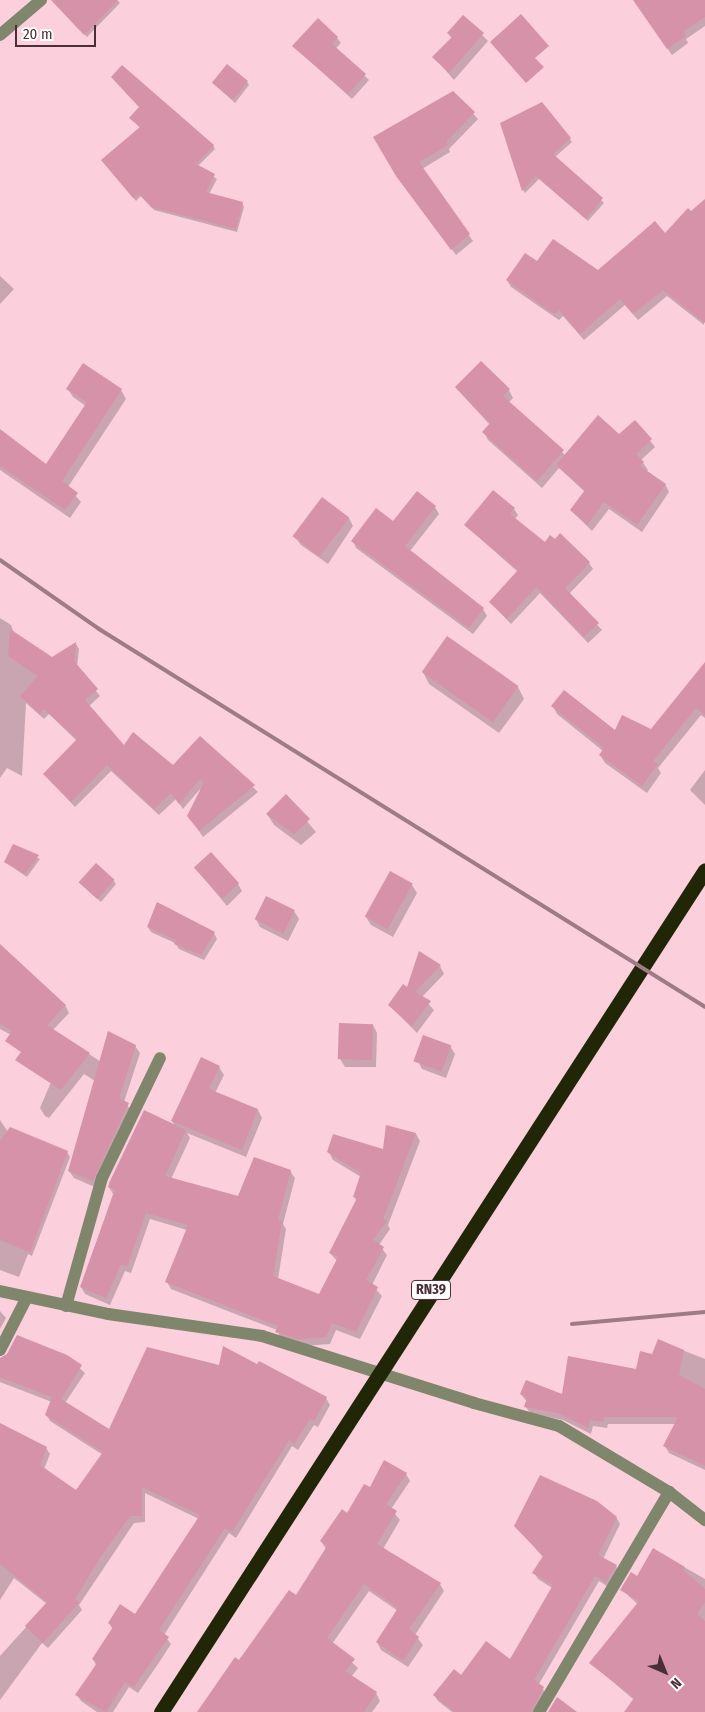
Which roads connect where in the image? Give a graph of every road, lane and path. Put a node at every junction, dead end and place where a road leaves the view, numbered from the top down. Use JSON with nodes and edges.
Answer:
{"nodes":[{"id":1,"x":41,"y":0,"type":"edge"},
{"id":2,"x":0,"y":35,"type":"edge"},
{"id":3,"x":705,"y":870,"type":"edge"},
{"id":4,"x":160,"y":1058,"type":"dead end"},
{"id":5,"x":0,"y":1291,"type":"edge"},
{"id":6,"x":26,"y":1299,"type":"junction"},
{"id":7,"x":66,"y":1306,"type":"junction"},
{"id":8,"x":0,"y":1350,"type":"edge"},
{"id":9,"x":379,"y":1371,"type":"junction"},
{"id":10,"x":669,"y":1492,"type":"junction"},
{"id":11,"x":705,"y":1520,"type":"edge"},
{"id":12,"x":161,"y":1712,"type":"edge"},
{"id":13,"x":539,"y":1712,"type":"edge"}],
"edges":[{"from":1,"to":2,"type":"street"},
{"from":3,"to":9,"type":"highway","number":"RN39"},
{"from":4,"to":7,"type":"street"},
{"from":5,"to":6,"type":"street"},
{"from":6,"to":7,"type":"street"},
{"from":6,"to":8,"type":"street"},
{"from":7,"to":9,"type":"street"},
{"from":9,"to":10,"type":"street"},
{"from":9,"to":12,"type":"highway","number":"RN39"},
{"from":10,"to":11,"type":"street"},
{"from":10,"to":13,"type":"street"}]}
